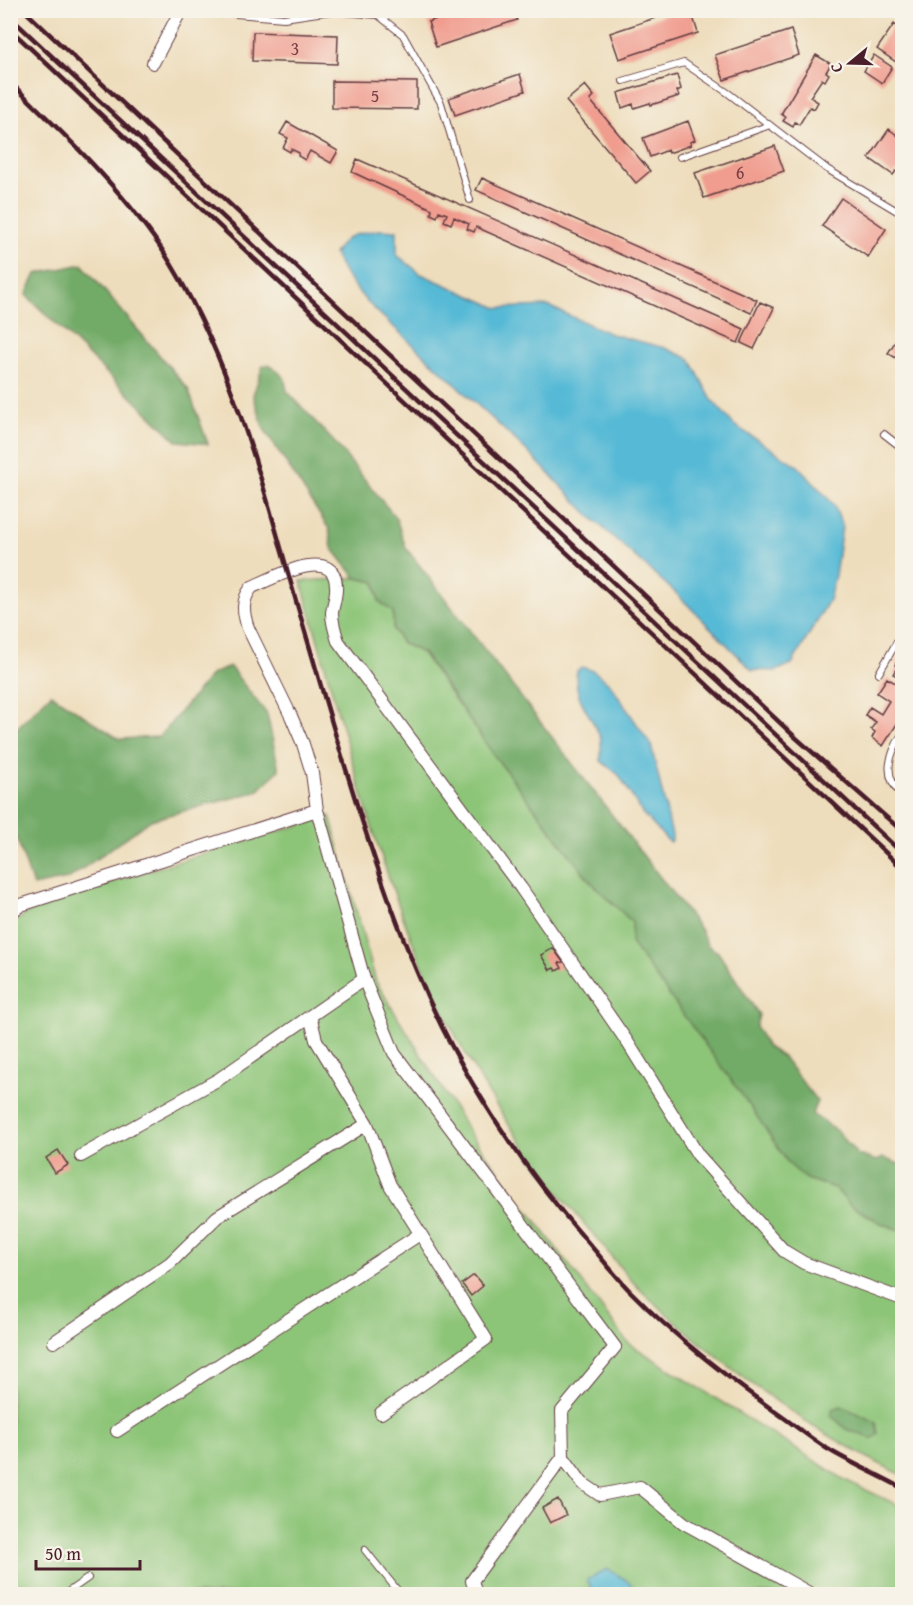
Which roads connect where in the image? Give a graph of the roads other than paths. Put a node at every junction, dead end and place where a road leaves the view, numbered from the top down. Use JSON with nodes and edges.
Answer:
{"nodes":[{"id":1,"x":181,"y":10,"type":"edge"},
{"id":2,"x":224,"y":10,"type":"edge"},
{"id":3,"x":392,"y":10,"type":"edge"},
{"id":4,"x":378,"y":15,"type":"junction"},
{"id":5,"x":153,"y":63,"type":"dead end"},
{"id":6,"x":622,"y":81,"type":"dead end"},
{"id":7,"x":770,"y":125,"type":"junction"},
{"id":8,"x":680,"y":157,"type":"dead end"},
{"id":9,"x":470,"y":200,"type":"dead end"},
{"id":10,"x":903,"y":214,"type":"edge"},
{"id":11,"x":884,"y":434,"type":"dead end"},
{"id":12,"x":903,"y":448,"type":"edge"},
{"id":13,"x":903,"y":633,"type":"edge"},
{"id":14,"x":879,"y":673,"type":"dead end"},
{"id":15,"x":903,"y":734,"type":"edge"},
{"id":16,"x":903,"y":795,"type":"edge"},
{"id":17,"x":317,"y":810,"type":"junction"},
{"id":18,"x":10,"y":913,"type":"edge"},
{"id":19,"x":364,"y":979,"type":"junction"},
{"id":20,"x":310,"y":1016,"type":"junction"},
{"id":21,"x":367,"y":1124,"type":"junction"},
{"id":22,"x":81,"y":1155,"type":"dead end"},
{"id":23,"x":420,"y":1234,"type":"junction"},
{"id":24,"x":903,"y":1299,"type":"edge"},
{"id":25,"x":54,"y":1342,"type":"dead end"},
{"id":26,"x":381,"y":1413,"type":"dead end"},
{"id":27,"x":117,"y":1431,"type":"dead end"},
{"id":28,"x":563,"y":1457,"type":"junction"},
{"id":29,"x":365,"y":1550,"type":"dead end"},
{"id":30,"x":88,"y":1578,"type":"dead end"},
{"id":31,"x":787,"y":1589,"type":"edge"},
{"id":32,"x":65,"y":1594,"type":"edge"},
{"id":33,"x":404,"y":1594,"type":"edge"},
{"id":34,"x":476,"y":1594,"type":"edge"},
{"id":35,"x":811,"y":1594,"type":"edge"}],
"edges":[{"from":1,"to":5,"type":"street"},
{"from":2,"to":4,"type":"lane"},
{"from":3,"to":4,"type":"lane"},
{"from":4,"to":9,"type":"lane"},
{"from":6,"to":7,"type":"lane"},
{"from":7,"to":8,"type":"lane"},
{"from":7,"to":10,"type":"lane"},
{"from":11,"to":12,"type":"lane"},
{"from":13,"to":14,"type":"lane"},
{"from":15,"to":16,"type":"lane"},
{"from":17,"to":18,"type":"street"},
{"from":17,"to":19,"type":"street"},
{"from":17,"to":24,"type":"street"},
{"from":19,"to":20,"type":"street"},
{"from":19,"to":28,"type":"street"},
{"from":20,"to":21,"type":"street"},
{"from":20,"to":22,"type":"street"},
{"from":21,"to":23,"type":"street"},
{"from":21,"to":25,"type":"street"},
{"from":23,"to":26,"type":"street"},
{"from":23,"to":27,"type":"street"},
{"from":28,"to":31,"type":"street"},
{"from":28,"to":34,"type":"street"},
{"from":29,"to":33,"type":"lane"},
{"from":30,"to":32,"type":"lane"},
{"from":31,"to":35,"type":"street"}]}
